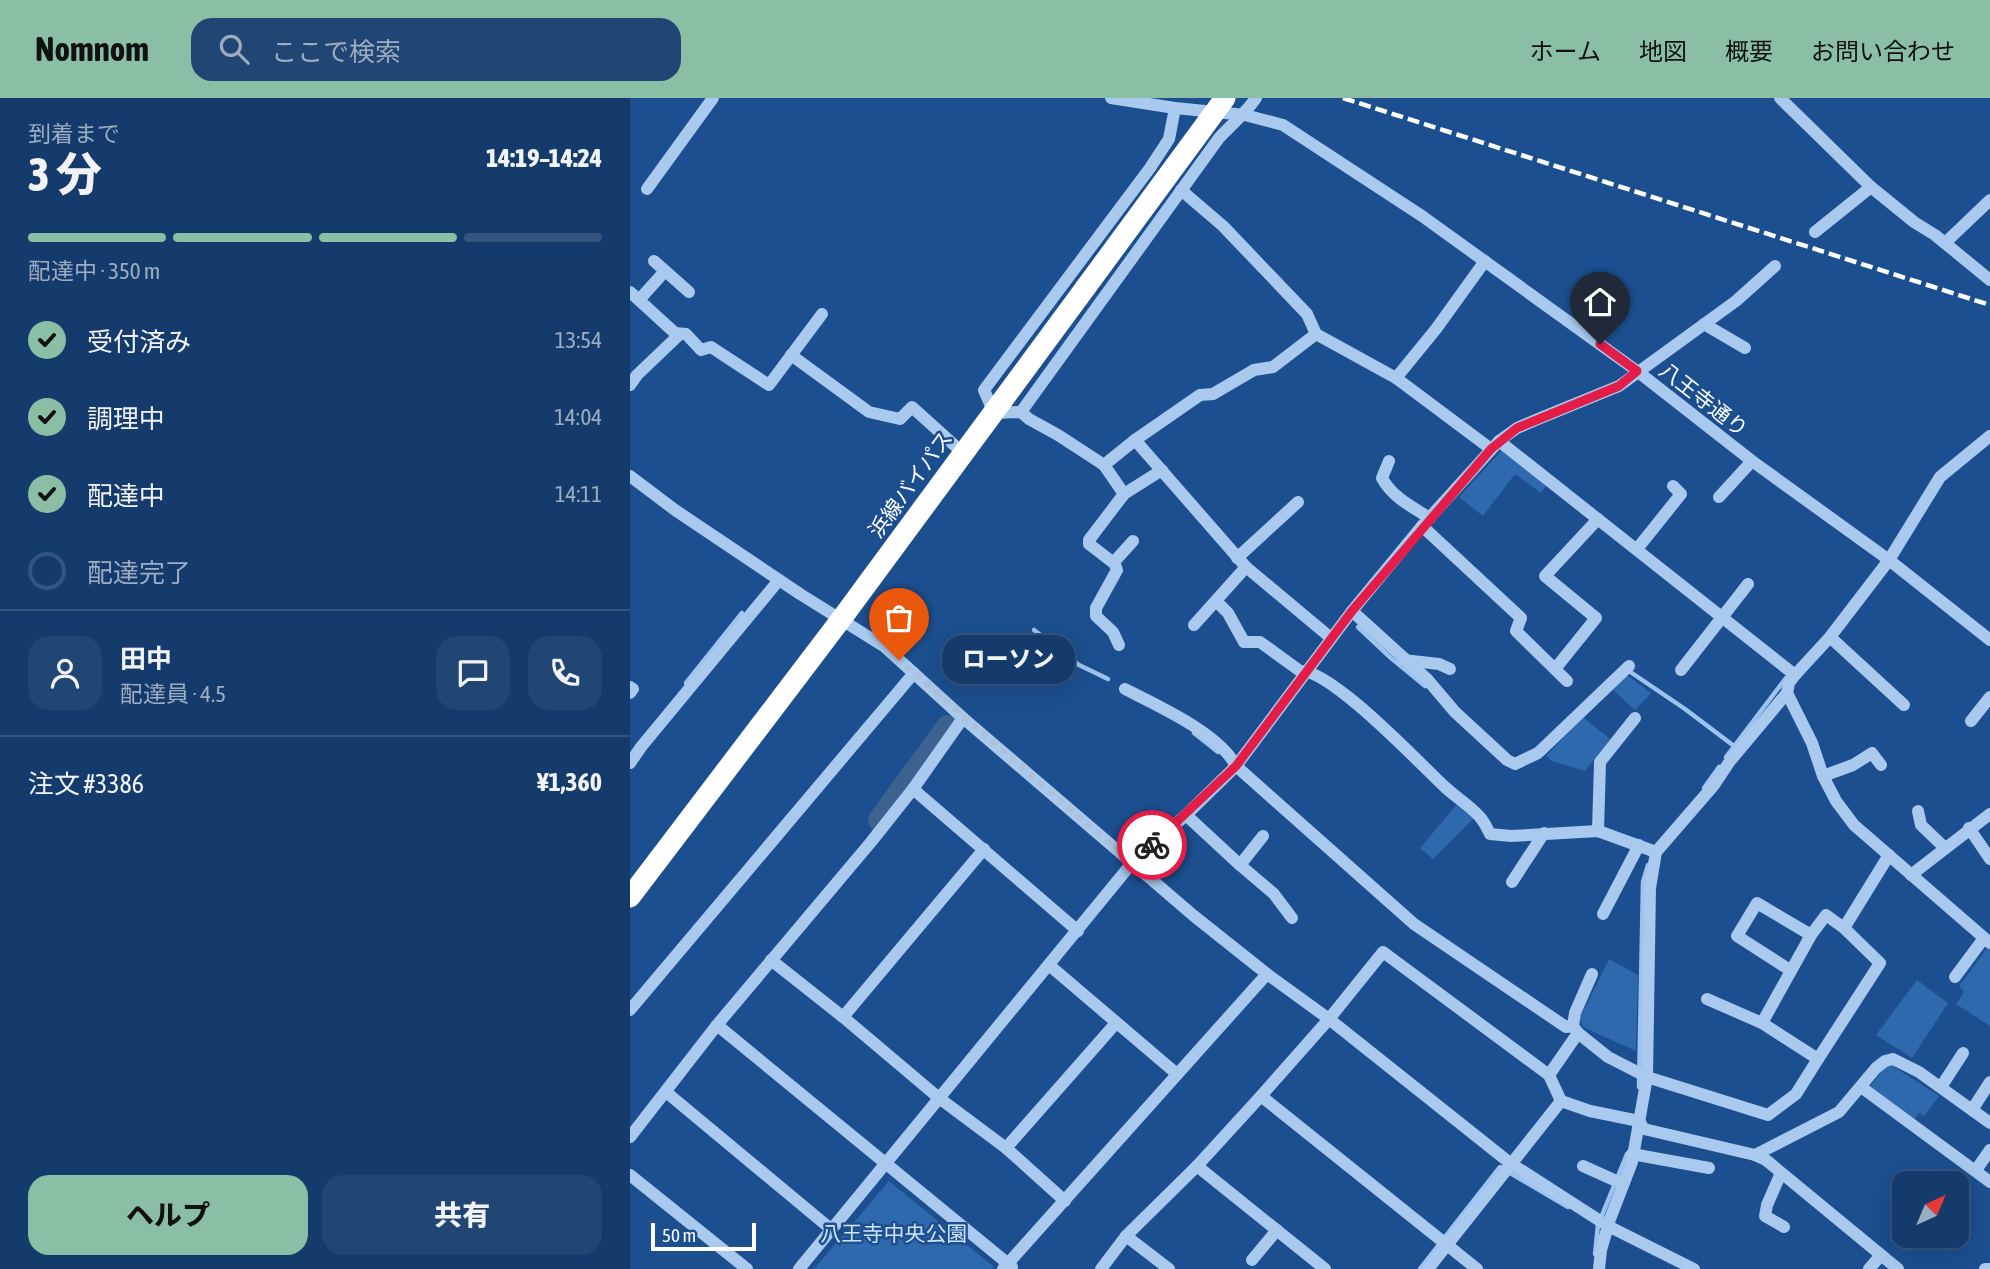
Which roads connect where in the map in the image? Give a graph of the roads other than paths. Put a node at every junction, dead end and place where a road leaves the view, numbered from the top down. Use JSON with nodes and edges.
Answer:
{"nodes":[{"id":1,"x":713,"y":98,"type":"edge"},
{"id":2,"x":1111,"y":98,"type":"edge"},
{"id":3,"x":1225,"y":98,"type":"edge"},
{"id":4,"x":1256,"y":98,"type":"edge"},
{"id":5,"x":1780,"y":98,"type":"edge"},
{"id":6,"x":1175,"y":108,"type":"junction"},
{"id":7,"x":1245,"y":115,"type":"junction"},
{"id":8,"x":1871,"y":187,"type":"junction"},
{"id":9,"x":647,"y":189,"type":"dead end"},
{"id":10,"x":1181,"y":190,"type":"junction"},
{"id":11,"x":1990,"y":200,"type":"edge"},
{"id":12,"x":1815,"y":232,"type":"dead end"},
{"id":13,"x":1945,"y":243,"type":"junction"},
{"id":14,"x":654,"y":261,"type":"dead end"},
{"id":15,"x":1485,"y":261,"type":"junction"},
{"id":16,"x":1775,"y":266,"type":"dead end"},
{"id":17,"x":665,"y":271,"type":"junction"},
{"id":18,"x":1990,"y":280,"type":"edge"},
{"id":19,"x":689,"y":292,"type":"dead end"},
{"id":20,"x":634,"y":296,"type":"edge"},
{"id":21,"x":822,"y":314,"type":"dead end"},
{"id":22,"x":1704,"y":324,"type":"junction"},
{"id":23,"x":680,"y":334,"type":"junction"},
{"id":24,"x":1316,"y":334,"type":"junction"},
{"id":25,"x":1745,"y":348,"type":"dead end"},
{"id":26,"x":791,"y":355,"type":"junction"},
{"id":27,"x":1637,"y":371,"type":"junction"},
{"id":28,"x":1396,"y":378,"type":"junction"},
{"id":29,"x":630,"y":386,"type":"edge"},
{"id":30,"x":1021,"y":412,"type":"junction"},
{"id":31,"x":993,"y":413,"type":"junction"},
{"id":32,"x":1990,"y":436,"type":"edge"},
{"id":33,"x":1135,"y":440,"type":"junction"},
{"id":34,"x":1495,"y":445,"type":"junction"},
{"id":35,"x":963,"y":453,"type":"junction"},
{"id":36,"x":1389,"y":461,"type":"dead end"},
{"id":37,"x":1752,"y":461,"type":"junction"},
{"id":38,"x":1104,"y":466,"type":"junction"},
{"id":39,"x":1162,"y":470,"type":"junction"},
{"id":40,"x":630,"y":475,"type":"edge"},
{"id":41,"x":1673,"y":486,"type":"dead end"},
{"id":42,"x":1125,"y":494,"type":"junction"},
{"id":43,"x":1719,"y":497,"type":"dead end"},
{"id":44,"x":1298,"y":502,"type":"dead end"},
{"id":45,"x":1598,"y":519,"type":"junction"},
{"id":46,"x":1426,"y":522,"type":"junction"},
{"id":47,"x":1133,"y":541,"type":"dead end"},
{"id":48,"x":1637,"y":549,"type":"junction"},
{"id":49,"x":1889,"y":560,"type":"junction"},
{"id":50,"x":1241,"y":562,"type":"junction"},
{"id":51,"x":1115,"y":564,"type":"junction"},
{"id":52,"x":779,"y":580,"type":"junction"},
{"id":53,"x":1748,"y":584,"type":"dead end"},
{"id":54,"x":1216,"y":601,"type":"junction"},
{"id":55,"x":1352,"y":611,"type":"junction"},
{"id":56,"x":1724,"y":617,"type":"junction"},
{"id":57,"x":842,"y":618,"type":"junction"},
{"id":58,"x":1194,"y":625,"type":"dead end"},
{"id":59,"x":1830,"y":637,"type":"junction"},
{"id":60,"x":1331,"y":638,"type":"junction"},
{"id":61,"x":1990,"y":640,"type":"edge"},
{"id":62,"x":1119,"y":645,"type":"dead end"},
{"id":63,"x":1404,"y":660,"type":"junction"},
{"id":64,"x":1629,"y":666,"type":"dead end"},
{"id":65,"x":1555,"y":668,"type":"junction"},
{"id":66,"x":1450,"y":669,"type":"dead end"},
{"id":67,"x":1308,"y":670,"type":"junction"},
{"id":68,"x":1681,"y":670,"type":"dead end"},
{"id":69,"x":914,"y":673,"type":"junction"},
{"id":70,"x":1795,"y":675,"type":"junction"},
{"id":71,"x":1567,"y":681,"type":"dead end"},
{"id":72,"x":630,"y":687,"type":"edge"},
{"id":73,"x":1125,"y":689,"type":"dead end"},
{"id":74,"x":630,"y":693,"type":"edge"},
{"id":75,"x":1787,"y":693,"type":"junction"},
{"id":76,"x":1990,"y":697,"type":"edge"},
{"id":77,"x":1904,"y":705,"type":"dead end"},
{"id":78,"x":962,"y":718,"type":"junction"},
{"id":79,"x":1635,"y":718,"type":"dead end"},
{"id":80,"x":1971,"y":721,"type":"dead end"},
{"id":81,"x":635,"y":743,"type":"edge"},
{"id":82,"x":630,"y":763,"type":"edge"},
{"id":83,"x":1881,"y":765,"type":"dead end"},
{"id":84,"x":1236,"y":766,"type":"junction"},
{"id":85,"x":1824,"y":776,"type":"junction"},
{"id":86,"x":913,"y":789,"type":"junction"},
{"id":87,"x":1918,"y":811,"type":"dead end"},
{"id":88,"x":1990,"y":814,"type":"edge"},
{"id":89,"x":1186,"y":816,"type":"junction"},
{"id":90,"x":1969,"y":828,"type":"junction"},
{"id":91,"x":1598,"y":831,"type":"junction"},
{"id":92,"x":1544,"y":833,"type":"junction"},
{"id":93,"x":1263,"y":836,"type":"dead end"},
{"id":94,"x":1639,"y":845,"type":"junction"},
{"id":95,"x":1945,"y":848,"type":"junction"},
{"id":96,"x":984,"y":849,"type":"junction"},
{"id":97,"x":1656,"y":852,"type":"junction"},
{"id":98,"x":1889,"y":855,"type":"junction"},
{"id":99,"x":1990,"y":859,"type":"edge"},
{"id":100,"x":1132,"y":863,"type":"junction"},
{"id":101,"x":1240,"y":865,"type":"junction"},
{"id":102,"x":1911,"y":875,"type":"junction"},
{"id":103,"x":1512,"y":882,"type":"dead end"},
{"id":104,"x":630,"y":897,"type":"edge"},
{"id":105,"x":1603,"y":914,"type":"dead end"},
{"id":106,"x":1292,"y":918,"type":"dead end"},
{"id":107,"x":1844,"y":928,"type":"junction"},
{"id":108,"x":1078,"y":931,"type":"junction"},
{"id":109,"x":1811,"y":935,"type":"junction"},
{"id":110,"x":1987,"y":941,"type":"edge"},
{"id":111,"x":771,"y":960,"type":"junction"},
{"id":112,"x":1049,"y":965,"type":"junction"},
{"id":113,"x":1790,"y":970,"type":"junction"},
{"id":114,"x":1267,"y":974,"type":"junction"},
{"id":115,"x":1591,"y":974,"type":"dead end"},
{"id":116,"x":1955,"y":977,"type":"dead end"},
{"id":117,"x":1707,"y":999,"type":"dead end"},
{"id":118,"x":630,"y":1010,"type":"edge"},
{"id":119,"x":844,"y":1017,"type":"junction"},
{"id":120,"x":1329,"y":1019,"type":"junction"},
{"id":121,"x":1116,"y":1023,"type":"junction"},
{"id":122,"x":1762,"y":1023,"type":"junction"},
{"id":123,"x":717,"y":1025,"type":"junction"},
{"id":124,"x":1576,"y":1030,"type":"junction"},
{"id":125,"x":1962,"y":1053,"type":"dead end"},
{"id":126,"x":1818,"y":1059,"type":"junction"},
{"id":127,"x":1177,"y":1074,"type":"junction"},
{"id":128,"x":1549,"y":1075,"type":"junction"},
{"id":129,"x":1647,"y":1077,"type":"junction"},
{"id":130,"x":1990,"y":1082,"type":"edge"},
{"id":131,"x":1861,"y":1087,"type":"junction"},
{"id":132,"x":1941,"y":1087,"type":"junction"},
{"id":133,"x":666,"y":1092,"type":"junction"},
{"id":134,"x":1261,"y":1096,"type":"junction"},
{"id":135,"x":939,"y":1098,"type":"junction"},
{"id":136,"x":1561,"y":1101,"type":"junction"},
{"id":137,"x":1972,"y":1110,"type":"junction"},
{"id":138,"x":1639,"y":1121,"type":"junction"},
{"id":139,"x":1990,"y":1123,"type":"edge"},
{"id":140,"x":630,"y":1138,"type":"edge"},
{"id":141,"x":1006,"y":1148,"type":"junction"},
{"id":142,"x":1990,"y":1150,"type":"edge"},
{"id":143,"x":1632,"y":1154,"type":"junction"},
{"id":144,"x":1755,"y":1155,"type":"junction"},
{"id":145,"x":1510,"y":1163,"type":"junction"},
{"id":146,"x":886,"y":1165,"type":"junction"},
{"id":147,"x":1197,"y":1166,"type":"junction"},
{"id":148,"x":1583,"y":1166,"type":"dead end"},
{"id":149,"x":1709,"y":1168,"type":"dead end"},
{"id":150,"x":1976,"y":1170,"type":"junction"},
{"id":151,"x":1781,"y":1173,"type":"junction"},
{"id":152,"x":630,"y":1175,"type":"edge"},
{"id":153,"x":1990,"y":1182,"type":"edge"},
{"id":154,"x":1623,"y":1184,"type":"junction"},
{"id":155,"x":1065,"y":1201,"type":"junction"},
{"id":156,"x":1608,"y":1226,"type":"junction"},
{"id":157,"x":1784,"y":1227,"type":"dead end"},
{"id":158,"x":832,"y":1230,"type":"junction"},
{"id":159,"x":1277,"y":1230,"type":"junction"},
{"id":160,"x":1126,"y":1236,"type":"junction"},
{"id":161,"x":1447,"y":1245,"type":"junction"},
{"id":162,"x":1881,"y":1255,"type":"junction"},
{"id":163,"x":1252,"y":1260,"type":"dead end"},
{"id":164,"x":1679,"y":1265,"type":"edge"},
{"id":165,"x":1008,"y":1267,"type":"edge"},
{"id":166,"x":747,"y":1269,"type":"edge"},
{"id":167,"x":799,"y":1269,"type":"edge"},
{"id":168,"x":1101,"y":1269,"type":"edge"},
{"id":169,"x":1169,"y":1269,"type":"edge"},
{"id":170,"x":1325,"y":1269,"type":"edge"},
{"id":171,"x":1427,"y":1269,"type":"edge"},
{"id":172,"x":1477,"y":1269,"type":"edge"},
{"id":173,"x":1599,"y":1269,"type":"edge"},
{"id":174,"x":1695,"y":1269,"type":"edge"},
{"id":175,"x":1869,"y":1269,"type":"edge"},
{"id":176,"x":1898,"y":1269,"type":"edge"}],
"edges":[{"from":1,"to":9,"type":"street"},
{"from":2,"to":6,"type":"street","name":"八王寺通り"},
{"from":3,"to":31,"type":"highway","name":"浜線バイパス","bridge":true},
{"from":4,"to":7,"type":"street"},
{"from":5,"to":8,"type":"street"},
{"from":6,"to":7,"type":"street","name":"八王寺通り"},
{"from":6,"to":31,"type":"street"},
{"from":7,"to":10,"type":"street"},
{"from":7,"to":15,"type":"street","name":"八王寺通り"},
{"from":8,"to":12,"type":"street"},
{"from":8,"to":13,"type":"street"},
{"from":10,"to":24,"type":"street"},
{"from":10,"to":30,"type":"street"},
{"from":11,"to":13,"type":"street"},
{"from":13,"to":18,"type":"street"},
{"from":14,"to":17,"type":"street"},
{"from":15,"to":27,"type":"street","name":"八王寺通り"},
{"from":15,"to":28,"type":"street"},
{"from":16,"to":22,"type":"street"},
{"from":17,"to":19,"type":"street"},
{"from":17,"to":20,"type":"street"},
{"from":20,"to":23,"type":"street"},
{"from":21,"to":26,"type":"street"},
{"from":22,"to":25,"type":"street"},
{"from":22,"to":27,"type":"street"},
{"from":23,"to":26,"type":"street"},
{"from":23,"to":29,"type":"street"},
{"from":24,"to":28,"type":"street"},
{"from":24,"to":33,"type":"street"},
{"from":26,"to":35,"type":"street"},
{"from":27,"to":34,"type":"street"},
{"from":27,"to":37,"type":"street","name":"八王寺通り"},
{"from":28,"to":34,"type":"street"},
{"from":30,"to":31,"type":"street"},
{"from":30,"to":38,"type":"street"},
{"from":31,"to":35,"type":"highway","name":"浜線バイパス"},
{"from":32,"to":49,"type":"street"},
{"from":33,"to":38,"type":"street"},
{"from":33,"to":39,"type":"street"},
{"from":34,"to":45,"type":"street"},
{"from":34,"to":46,"type":"street"},
{"from":35,"to":57,"type":"highway","name":"浜線バイパス"},
{"from":36,"to":46,"type":"street"},
{"from":37,"to":43,"type":"street"},
{"from":37,"to":49,"type":"street","name":"八王寺通り"},
{"from":38,"to":42,"type":"street"},
{"from":39,"to":42,"type":"street"},
{"from":39,"to":50,"type":"street"},
{"from":40,"to":52,"type":"street"},
{"from":41,"to":48,"type":"street"},
{"from":42,"to":51,"type":"street"},
{"from":44,"to":50,"type":"street"},
{"from":45,"to":48,"type":"street"},
{"from":45,"to":65,"type":"street"},
{"from":46,"to":55,"type":"street"},
{"from":46,"to":65,"type":"street"},
{"from":47,"to":51,"type":"street"},
{"from":48,"to":56,"type":"street"},
{"from":49,"to":59,"type":"street"},
{"from":49,"to":61,"type":"street","name":"八王寺通り"},
{"from":50,"to":54,"type":"street"},
{"from":50,"to":60,"type":"street"},
{"from":51,"to":62,"type":"street"},
{"from":52,"to":57,"type":"street"},
{"from":52,"to":81,"type":"street"},
{"from":53,"to":56,"type":"street"},
{"from":54,"to":58,"type":"street"},
{"from":54,"to":67,"type":"street"},
{"from":55,"to":60,"type":"street"},
{"from":55,"to":63,"type":"street"},
{"from":56,"to":68,"type":"street"},
{"from":56,"to":70,"type":"street"},
{"from":57,"to":69,"type":"street"},
{"from":57,"to":104,"type":"highway","name":"浜線バイパス"},
{"from":59,"to":70,"type":"street"},
{"from":59,"to":77,"type":"street"},
{"from":60,"to":67,"type":"street"},
{"from":63,"to":64,"type":"street"},
{"from":63,"to":66,"type":"street"},
{"from":65,"to":71,"type":"street"},
{"from":67,"to":84,"type":"street"},
{"from":67,"to":92,"type":"street"},
{"from":69,"to":78,"type":"street"},
{"from":69,"to":118,"type":"street"},
{"from":70,"to":75,"type":"street"},
{"from":72,"to":74,"type":"street"},
{"from":73,"to":84,"type":"street"},
{"from":75,"to":85,"type":"street"},
{"from":75,"to":97,"type":"street"},
{"from":76,"to":80,"type":"street"},
{"from":78,"to":86,"type":"street"},
{"from":78,"to":100,"type":"street"},
{"from":79,"to":91,"type":"street"},
{"from":81,"to":82,"type":"street"},
{"from":83,"to":85,"type":"street"},
{"from":84,"to":89,"type":"street"},
{"from":84,"to":124,"type":"street"},
{"from":85,"to":98,"type":"street"},
{"from":86,"to":96,"type":"street"},
{"from":86,"to":111,"type":"street"},
{"from":87,"to":95,"type":"street"},
{"from":88,"to":90,"type":"street"},
{"from":89,"to":100,"type":"street"},
{"from":89,"to":101,"type":"street"},
{"from":90,"to":95,"type":"street"},
{"from":90,"to":99,"type":"street"},
{"from":91,"to":92,"type":"street"},
{"from":91,"to":94,"type":"street"},
{"from":92,"to":103,"type":"street"},
{"from":93,"to":101,"type":"street"},
{"from":94,"to":97,"type":"street"},
{"from":94,"to":105,"type":"street"},
{"from":95,"to":102,"type":"street"},
{"from":96,"to":108,"type":"street"},
{"from":96,"to":119,"type":"street"},
{"from":97,"to":129,"type":"street"},
{"from":98,"to":102,"type":"street"},
{"from":98,"to":107,"type":"street"},
{"from":100,"to":108,"type":"street"},
{"from":100,"to":114,"type":"street"},
{"from":101,"to":106,"type":"street"},
{"from":102,"to":110,"type":"street"},
{"from":107,"to":109,"type":"street"},
{"from":107,"to":126,"type":"street"},
{"from":108,"to":112,"type":"street"},
{"from":109,"to":113,"type":"street"},
{"from":109,"to":113,"type":"street"},
{"from":110,"to":116,"type":"street"},
{"from":111,"to":119,"type":"street"},
{"from":111,"to":123,"type":"street"},
{"from":112,"to":121,"type":"street"},
{"from":112,"to":135,"type":"street"},
{"from":113,"to":122,"type":"street"},
{"from":114,"to":120,"type":"street"},
{"from":114,"to":127,"type":"street"},
{"from":115,"to":124,"type":"street"},
{"from":117,"to":122,"type":"street"},
{"from":119,"to":135,"type":"street"},
{"from":120,"to":128,"type":"street"},
{"from":120,"to":134,"type":"street"},
{"from":120,"to":145,"type":"street"},
{"from":121,"to":127,"type":"street"},
{"from":121,"to":141,"type":"street"},
{"from":122,"to":126,"type":"street"},
{"from":123,"to":133,"type":"street"},
{"from":123,"to":146,"type":"street"},
{"from":124,"to":128,"type":"street"},
{"from":124,"to":129,"type":"street"},
{"from":125,"to":132,"type":"street"},
{"from":126,"to":129,"type":"street"},
{"from":127,"to":155,"type":"street"},
{"from":128,"to":136,"type":"street"},
{"from":129,"to":138,"type":"street"},
{"from":130,"to":137,"type":"street"},
{"from":131,"to":132,"type":"street"},
{"from":131,"to":144,"type":"street"},
{"from":131,"to":150,"type":"street"},
{"from":132,"to":137,"type":"street"},
{"from":133,"to":140,"type":"street"},
{"from":133,"to":158,"type":"street"},
{"from":134,"to":147,"type":"street"},
{"from":134,"to":161,"type":"street"},
{"from":135,"to":141,"type":"street"},
{"from":135,"to":146,"type":"street"},
{"from":136,"to":138,"type":"street"},
{"from":136,"to":145,"type":"street"},
{"from":137,"to":139,"type":"street"},
{"from":138,"to":143,"type":"street"},
{"from":138,"to":144,"type":"street"},
{"from":141,"to":155,"type":"street"},
{"from":142,"to":150,"type":"street"},
{"from":143,"to":149,"type":"street"},
{"from":143,"to":154,"type":"street"},
{"from":144,"to":151,"type":"street"},
{"from":145,"to":156,"type":"street"},
{"from":145,"to":161,"type":"street"},
{"from":146,"to":158,"type":"street"},
{"from":146,"to":165,"type":"street"},
{"from":147,"to":159,"type":"street"},
{"from":147,"to":160,"type":"street"},
{"from":148,"to":154,"type":"street"},
{"from":150,"to":153,"type":"street"},
{"from":151,"to":157,"type":"street"},
{"from":151,"to":162,"type":"street"},
{"from":152,"to":166,"type":"street"},
{"from":154,"to":156,"type":"street"},
{"from":155,"to":165,"type":"street"},
{"from":156,"to":164,"type":"street"},
{"from":156,"to":173,"type":"street"},
{"from":158,"to":167,"type":"street"},
{"from":159,"to":163,"type":"street"},
{"from":159,"to":170,"type":"street"},
{"from":160,"to":168,"type":"street"},
{"from":160,"to":169,"type":"street"},
{"from":161,"to":171,"type":"street"},
{"from":161,"to":172,"type":"street"},
{"from":162,"to":175,"type":"street"},
{"from":162,"to":176,"type":"street"},
{"from":164,"to":174,"type":"street"}]}
